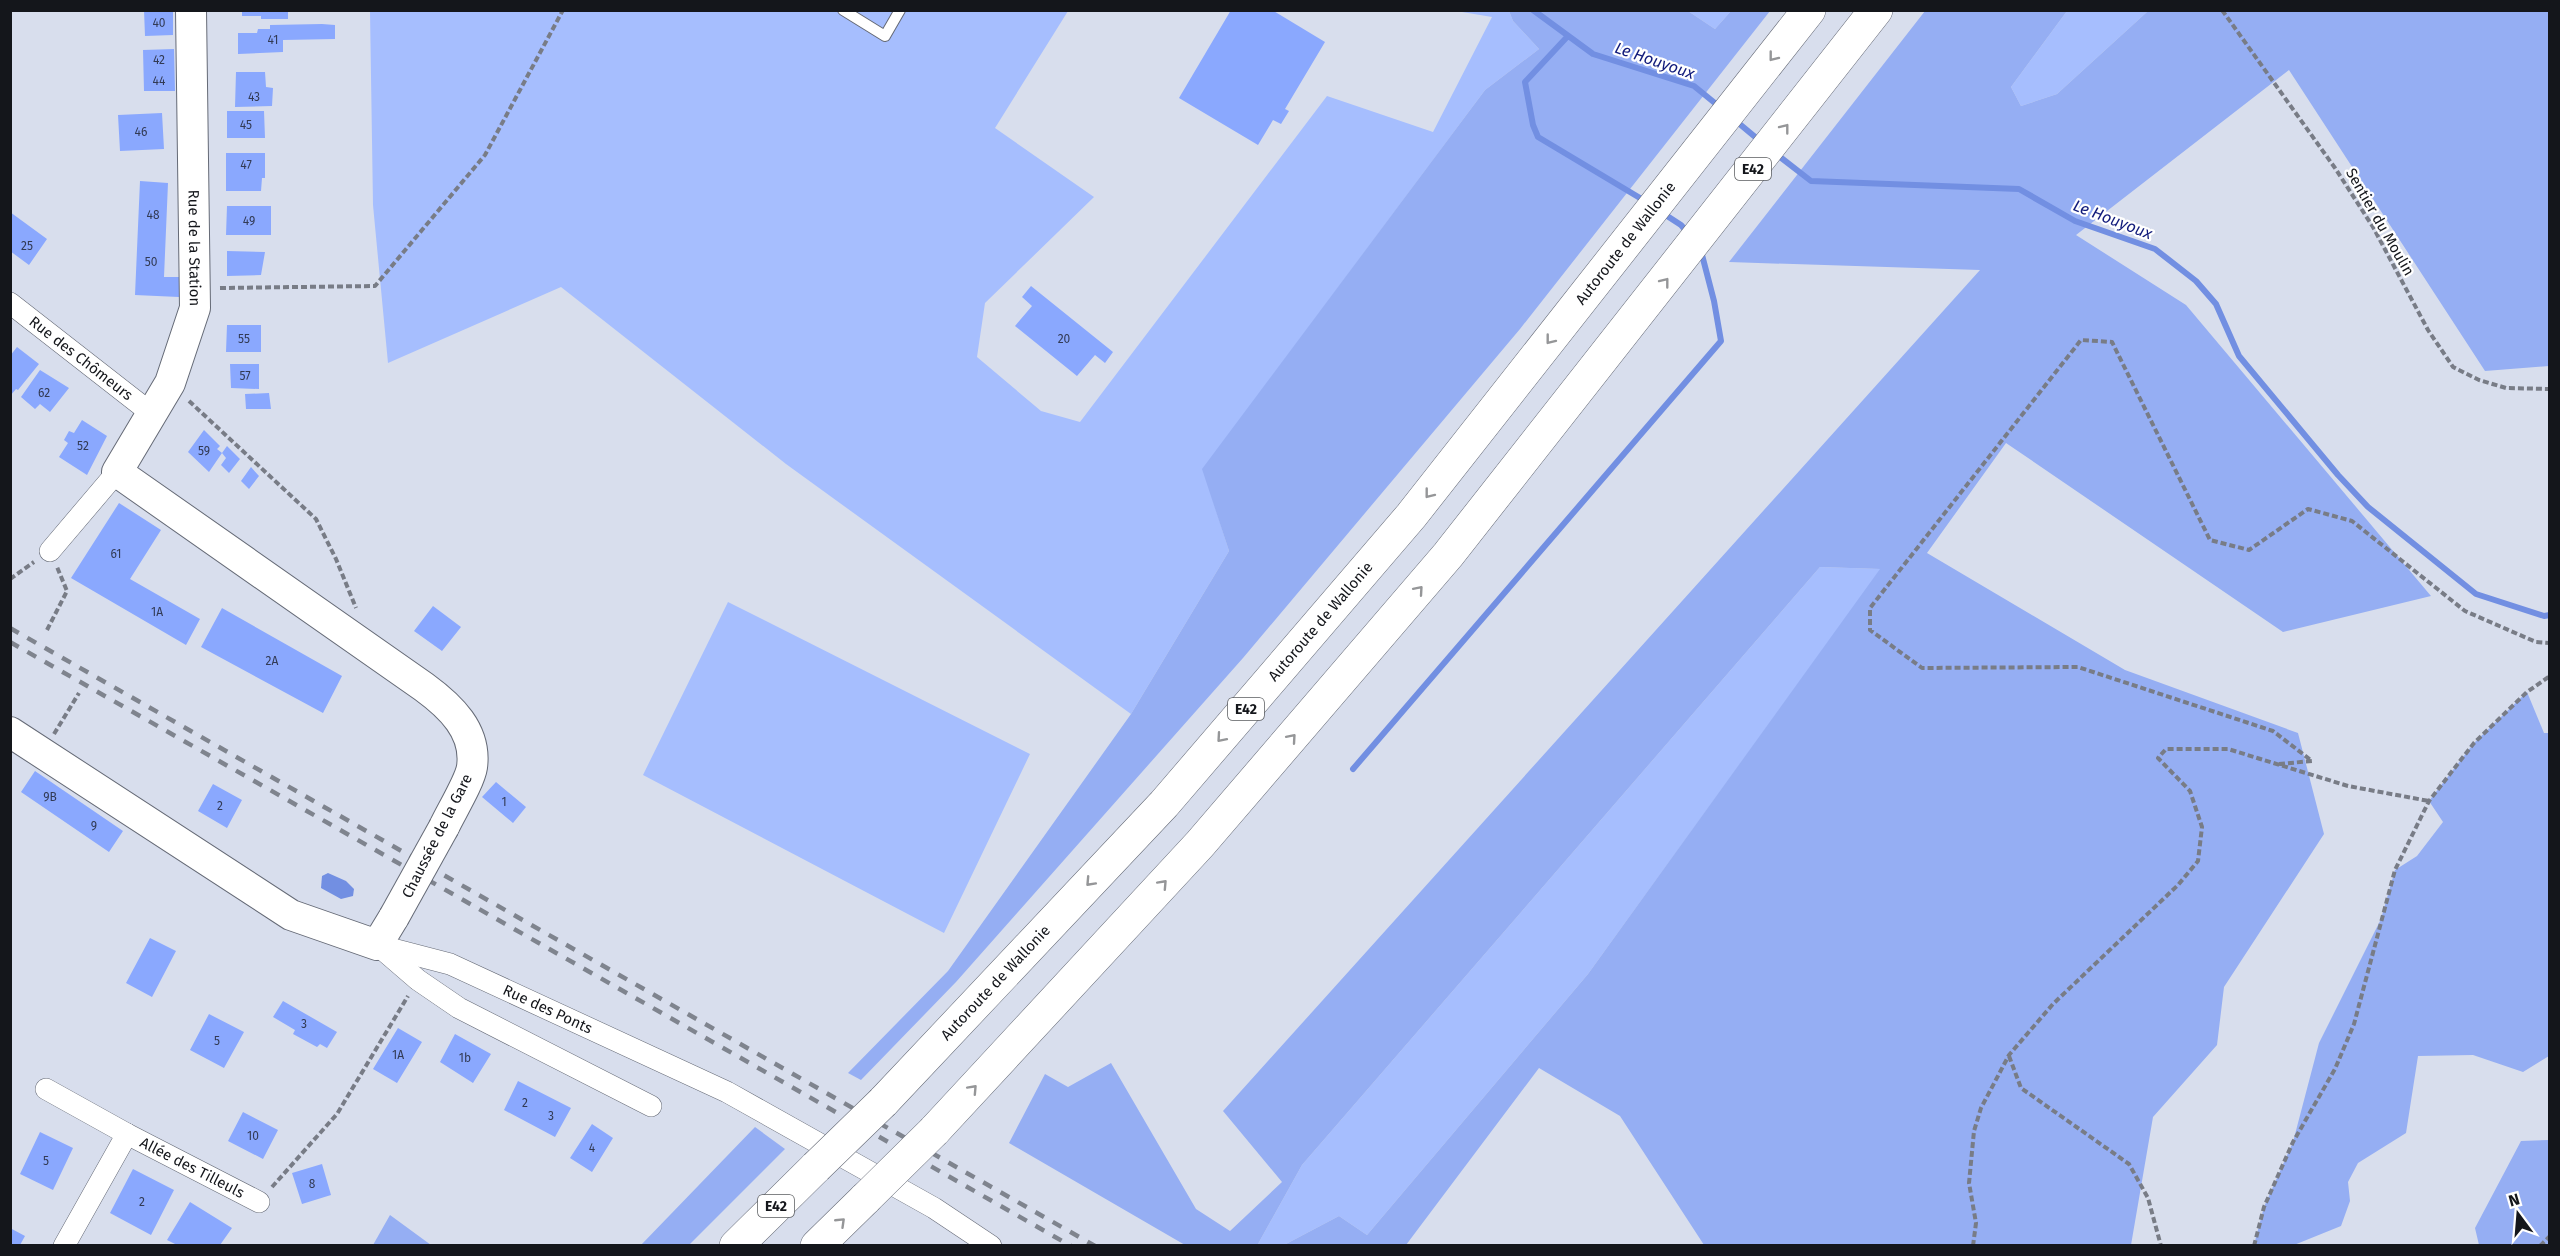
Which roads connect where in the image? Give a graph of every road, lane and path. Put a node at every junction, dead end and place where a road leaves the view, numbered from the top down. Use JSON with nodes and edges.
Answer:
{"nodes":[{"id":1,"x":191,"y":10,"type":"edge"},
{"id":2,"x":563,"y":10,"type":"edge"},
{"id":3,"x":843,"y":10,"type":"edge"},
{"id":4,"x":900,"y":10,"type":"edge"},
{"id":5,"x":1809,"y":10,"type":"edge"},
{"id":6,"x":1876,"y":10,"type":"edge"},
{"id":7,"x":2222,"y":10,"type":"edge"},
{"id":8,"x":195,"y":288,"type":"junction"},
{"id":9,"x":10,"y":303,"type":"edge"},
{"id":10,"x":170,"y":383,"type":"junction"},
{"id":11,"x":2550,"y":388,"type":"edge"},
{"id":12,"x":151,"y":413,"type":"junction"},
{"id":13,"x":117,"y":472,"type":"junction"},
{"id":14,"x":50,"y":551,"type":"junction"},
{"id":15,"x":10,"y":579,"type":"edge"},
{"id":16,"x":47,"y":630,"type":"dead end"},
{"id":17,"x":356,"y":639,"type":"junction"},
{"id":18,"x":2550,"y":643,"type":"edge"},
{"id":19,"x":2550,"y":676,"type":"edge"},
{"id":20,"x":79,"y":693,"type":"dead end"},
{"id":21,"x":10,"y":732,"type":"edge"},
{"id":22,"x":43,"y":752,"type":"junction"},
{"id":23,"x":2279,"y":764,"type":"junction"},
{"id":24,"x":2429,"y":801,"type":"junction"},
{"id":25,"x":377,"y":945,"type":"junction"},
{"id":26,"x":418,"y":980,"type":"junction"},
{"id":27,"x":2009,"y":1055,"type":"junction"},
{"id":28,"x":45,"y":1089,"type":"dead end"},
{"id":29,"x":651,"y":1106,"type":"dead end"},
{"id":30,"x":127,"y":1134,"type":"junction"},
{"id":31,"x":259,"y":1202,"type":"joint"},
{"id":32,"x":2550,"y":1236,"type":"edge"},
{"id":33,"x":64,"y":1245,"type":"edge"},
{"id":34,"x":736,"y":1245,"type":"edge"},
{"id":35,"x":817,"y":1245,"type":"edge"},
{"id":36,"x":992,"y":1245,"type":"edge"},
{"id":37,"x":1973,"y":1245,"type":"edge"},
{"id":38,"x":2162,"y":1245,"type":"edge"},
{"id":39,"x":2254,"y":1245,"type":"edge"},
{"id":40,"x":2540,"y":1245,"type":"edge"}],
"edges":[{"from":1,"to":8,"type":"street","name":"Rue de la Station"},
{"from":2,"to":8,"type":"path"},
{"from":3,"to":4,"type":"lane"},
{"from":5,"to":34,"type":"highway","name":"Autoroute de Wallonie","number":"E42","one_way":true,"bridge":true},
{"from":35,"to":6,"type":"highway","number":"E42","one_way":true,"bridge":true},
{"from":7,"to":11,"type":"path","name":"Sentier du Moulin"},
{"from":8,"to":10,"type":"street","name":"Rue de la Station"},
{"from":9,"to":12,"type":"street","name":"Rue des Chômeurs"},
{"from":10,"to":12,"type":"street","name":"Rue de la Station"},
{"from":10,"to":17,"type":"path"},
{"from":12,"to":13,"type":"street","name":"Rue de la Station"},
{"from":13,"to":14,"type":"street","name":"Rue de la Station"},
{"from":13,"to":17,"type":"street","name":"Chaussée de la Gare"},
{"from":14,"to":15,"type":"path"},
{"from":14,"to":16,"type":"path"},
{"from":17,"to":25,"type":"street","name":"Chaussée de la Gare","bridge":true},
{"from":18,"to":23,"type":"path"},
{"from":19,"to":24,"type":"path"},
{"from":20,"to":22,"type":"path"},
{"from":21,"to":22,"type":"street"},
{"from":22,"to":25,"type":"street"},
{"from":23,"to":24,"type":"path"},
{"from":23,"to":27,"type":"path"},
{"from":24,"to":39,"type":"path"},
{"from":25,"to":26,"type":"street"},
{"from":25,"to":36,"type":"street","name":"Rue des Ponts"},
{"from":26,"to":29,"type":"street"},
{"from":26,"to":31,"type":"path"},
{"from":27,"to":37,"type":"path"},
{"from":27,"to":38,"type":"path"},
{"from":28,"to":30,"type":"street","name":"Allée des Tilleuls"},
{"from":30,"to":31,"type":"street","name":"Allée des Tilleuls"},
{"from":30,"to":33,"type":"street","name":"Allée des Tilleuls"},
{"from":32,"to":40,"type":"path"}]}
